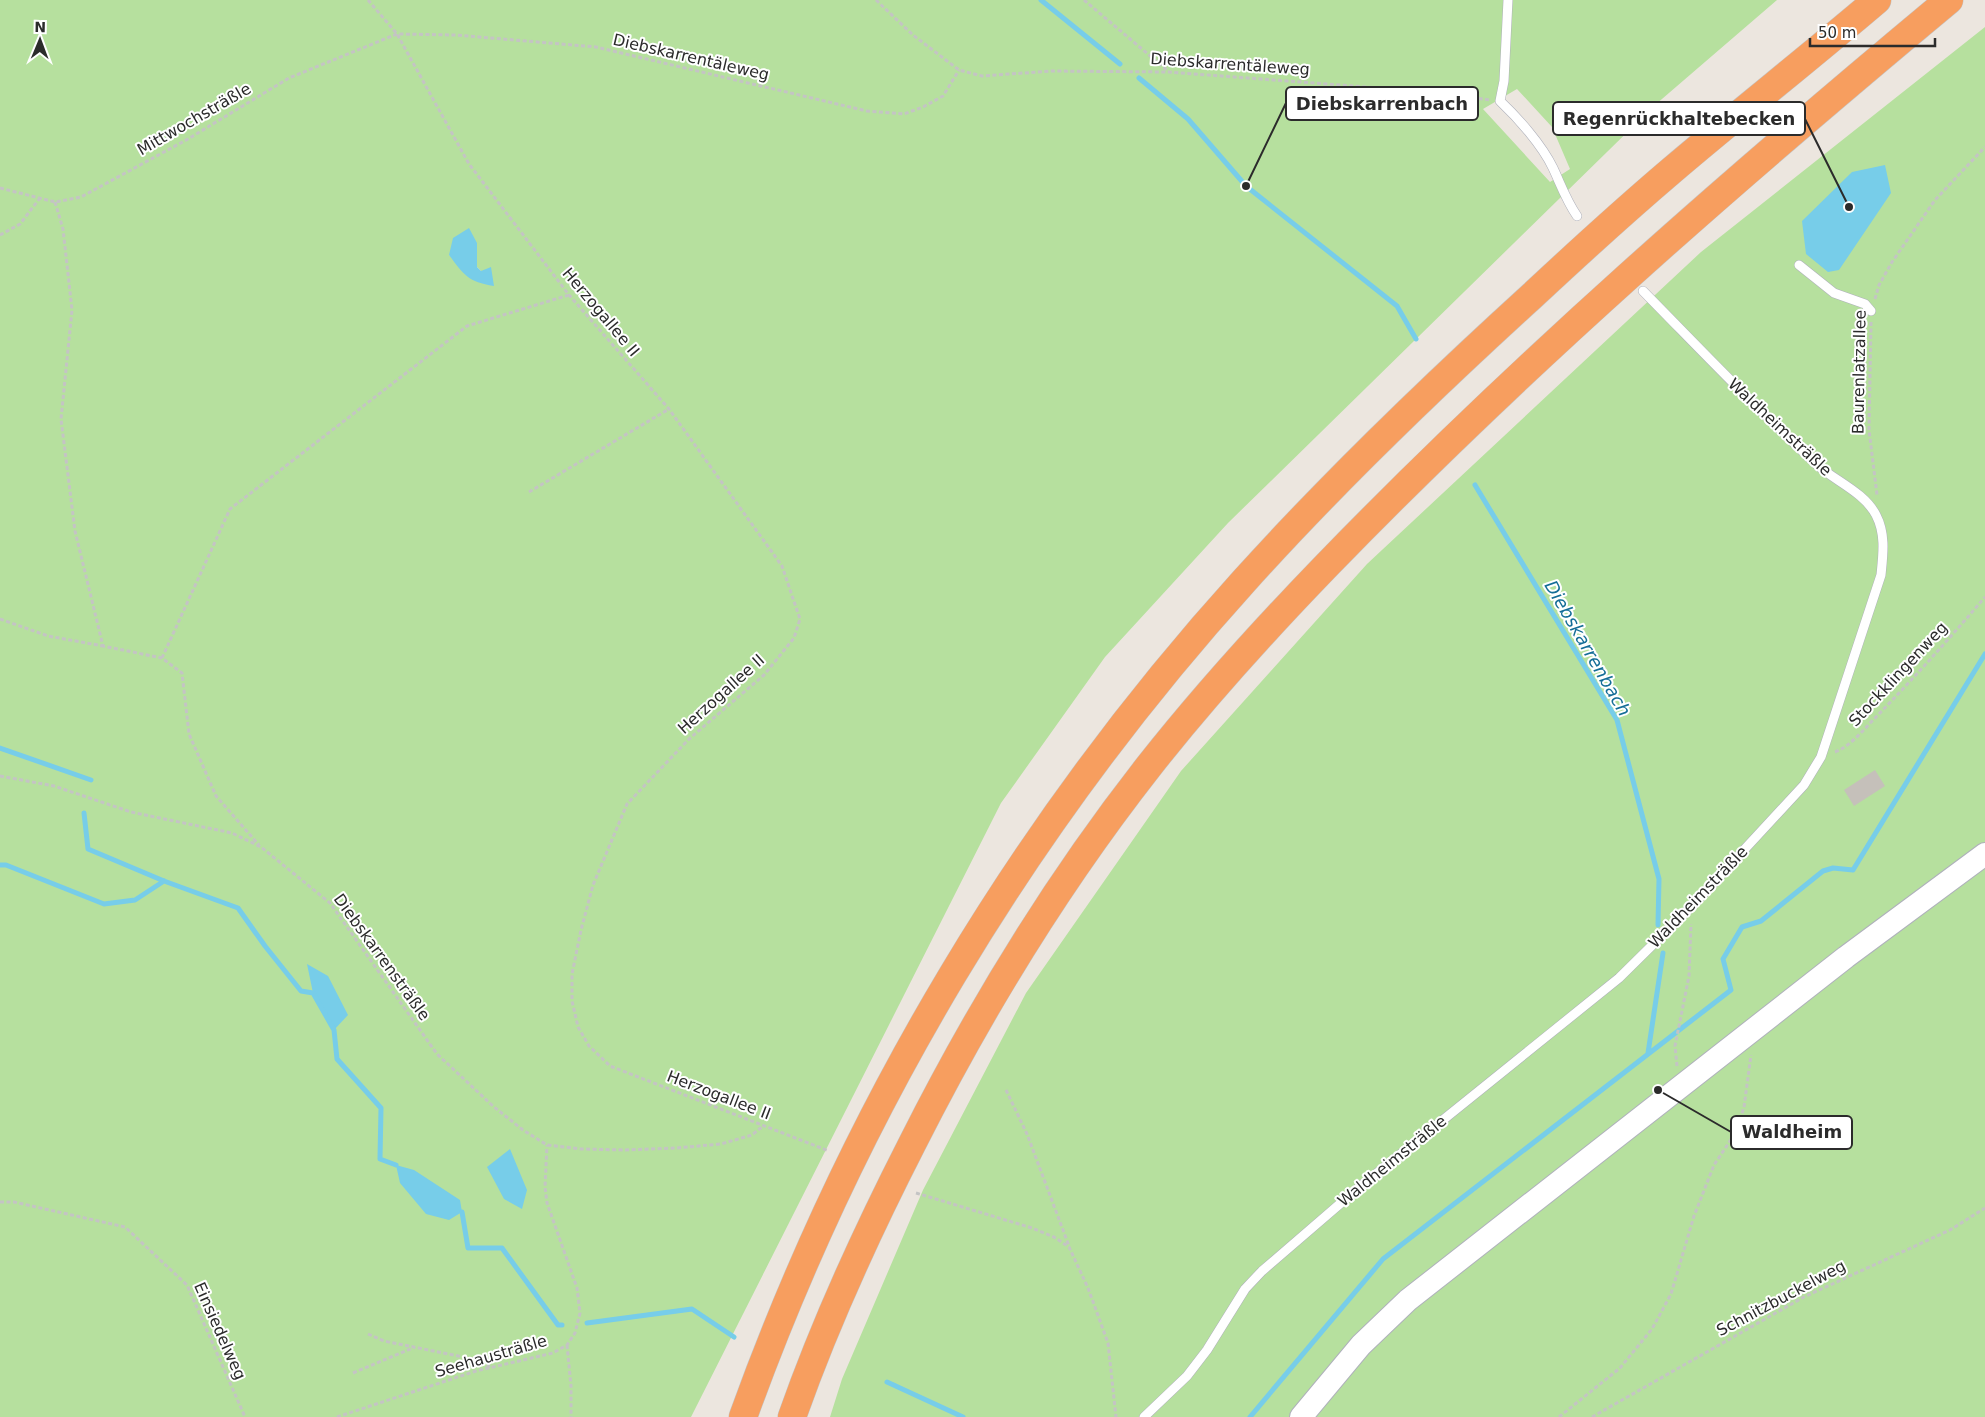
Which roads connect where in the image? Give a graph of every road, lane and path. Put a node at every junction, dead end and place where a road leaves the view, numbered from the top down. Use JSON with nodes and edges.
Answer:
{"nodes":[{"id":1,"x":368,"y":0,"type":"edge"},
{"id":2,"x":876,"y":0,"type":"edge"},
{"id":3,"x":1084,"y":0,"type":"edge"},
{"id":4,"x":1508,"y":0,"type":"edge"},
{"id":5,"x":1877,"y":0,"type":"edge"},
{"id":6,"x":1949,"y":0,"type":"edge"},
{"id":7,"x":397,"y":34,"type":"junction"},
{"id":8,"x":959,"y":70,"type":"junction"},
{"id":9,"x":1169,"y":72,"type":"junction"},
{"id":10,"x":1500,"y":101,"type":"junction"},
{"id":11,"x":1985,"y":147,"type":"edge"},
{"id":12,"x":0,"y":188,"type":"edge"},
{"id":13,"x":40,"y":198,"type":"junction"},
{"id":14,"x":55,"y":202,"type":"junction"},
{"id":15,"x":1577,"y":216,"type":"dead end"},
{"id":16,"x":0,"y":235,"type":"edge"},
{"id":17,"x":1799,"y":266,"type":"dead end"},
{"id":18,"x":1643,"y":291,"type":"dead end"},
{"id":19,"x":569,"y":295,"type":"junction"},
{"id":20,"x":1871,"y":311,"type":"junction"},
{"id":21,"x":669,"y":409,"type":"junction"},
{"id":22,"x":529,"y":492,"type":"dead end"},
{"id":23,"x":1876,"y":515,"type":"junction"},
{"id":24,"x":1985,"y":597,"type":"edge"},
{"id":25,"x":0,"y":619,"type":"edge"},
{"id":26,"x":103,"y":646,"type":"junction"},
{"id":27,"x":162,"y":658,"type":"junction"},
{"id":28,"x":1821,"y":757,"type":"junction"},
{"id":29,"x":0,"y":776,"type":"edge"},
{"id":30,"x":261,"y":847,"type":"junction"},
{"id":31,"x":1985,"y":854,"type":"edge"},
{"id":32,"x":1694,"y":904,"type":"junction"},
{"id":33,"x":1750,"y":1032,"type":"junction"},
{"id":34,"x":1676,"y":1064,"type":"dead end"},
{"id":35,"x":1006,"y":1090,"type":"dead end"},
{"id":36,"x":763,"y":1126,"type":"junction"},
{"id":37,"x":547,"y":1145,"type":"junction"},
{"id":38,"x":828,"y":1151,"type":"dead end"},
{"id":39,"x":916,"y":1193,"type":"dead end"},
{"id":40,"x":0,"y":1202,"type":"edge"},
{"id":41,"x":1985,"y":1208,"type":"edge"},
{"id":42,"x":1069,"y":1247,"type":"junction"},
{"id":43,"x":368,"y":1334,"type":"dead end"},
{"id":44,"x":567,"y":1345,"type":"junction"},
{"id":45,"x":415,"y":1347,"type":"junction"},
{"id":46,"x":491,"y":1367,"type":"junction"},
{"id":47,"x":353,"y":1373,"type":"dead end"},
{"id":48,"x":245,"y":1417,"type":"edge"},
{"id":49,"x":337,"y":1417,"type":"edge"},
{"id":50,"x":571,"y":1417,"type":"edge"},
{"id":51,"x":743,"y":1417,"type":"edge"},
{"id":52,"x":792,"y":1417,"type":"edge"},
{"id":53,"x":1116,"y":1417,"type":"edge"},
{"id":54,"x":1144,"y":1417,"type":"edge"},
{"id":55,"x":1301,"y":1417,"type":"edge"},
{"id":56,"x":1559,"y":1417,"type":"edge"},
{"id":57,"x":1592,"y":1417,"type":"edge"}],
"edges":[{"from":1,"to":7,"type":"path","name":"Herzogallee II"},
{"from":2,"to":8,"type":"path","name":"Diebskarrentäleweg"},
{"from":3,"to":9,"type":"path"},
{"from":4,"to":10,"type":"lane"},
{"from":5,"to":51,"type":"highway"},
{"from":6,"to":52,"type":"highway"},
{"from":7,"to":8,"type":"path","name":"Diebskarrentäleweg"},
{"from":7,"to":14,"type":"path","name":"Mittwochsträßle"},
{"from":7,"to":19,"type":"path","name":"Herzogallee II"},
{"from":8,"to":9,"type":"path","name":"Diebskarrentäleweg"},
{"from":9,"to":10,"type":"path","name":"Diebskarrentäleweg"},
{"from":10,"to":15,"type":"lane"},
{"from":11,"to":20,"type":"path","name":"Baurenlatzallee"},
{"from":12,"to":13,"type":"path","name":"Mittwochsträßle"},
{"from":13,"to":14,"type":"path","name":"Mittwochsträßle"},
{"from":13,"to":16,"type":"path"},
{"from":14,"to":26,"type":"path"},
{"from":17,"to":20,"type":"lane"},
{"from":18,"to":23,"type":"lane","name":"Waldheimsträßle"},
{"from":19,"to":21,"type":"path","name":"Herzogallee II"},
{"from":19,"to":27,"type":"path"},
{"from":20,"to":23,"type":"path","name":"Baurenlatzallee"},
{"from":21,"to":22,"type":"path"},
{"from":21,"to":36,"type":"path","name":"Herzogallee II"},
{"from":23,"to":28,"type":"lane","name":"Waldheimsträßle"},
{"from":24,"to":28,"type":"path","name":"Stockklingenweg"},
{"from":25,"to":26,"type":"path"},
{"from":26,"to":27,"type":"path"},
{"from":27,"to":30,"type":"path"},
{"from":28,"to":32,"type":"lane","name":"Waldheimsträßle"},
{"from":29,"to":30,"type":"path","name":"Diebskarrensträßle"},
{"from":30,"to":37,"type":"path","name":"Diebskarrensträßle"},
{"from":31,"to":33,"type":"street"},
{"from":32,"to":34,"type":"path"},
{"from":32,"to":54,"type":"lane","name":"Waldheimsträßle"},
{"from":33,"to":55,"type":"street"},
{"from":33,"to":56,"type":"path"},
{"from":35,"to":42,"type":"path"},
{"from":36,"to":37,"type":"path"},
{"from":36,"to":38,"type":"path","name":"Herzogallee II"},
{"from":37,"to":44,"type":"path","name":"Seehausträßle"},
{"from":39,"to":42,"type":"path"},
{"from":40,"to":48,"type":"path","name":"Einsiedelweg"},
{"from":41,"to":57,"type":"path","name":"Schnitzbuckelweg"},
{"from":42,"to":53,"type":"path"},
{"from":43,"to":45,"type":"path"},
{"from":44,"to":46,"type":"path","name":"Seehausträßle"},
{"from":44,"to":50,"type":"path"},
{"from":45,"to":46,"type":"path"},
{"from":45,"to":47,"type":"path"},
{"from":46,"to":49,"type":"path","name":"Seehausträßle"}]}
